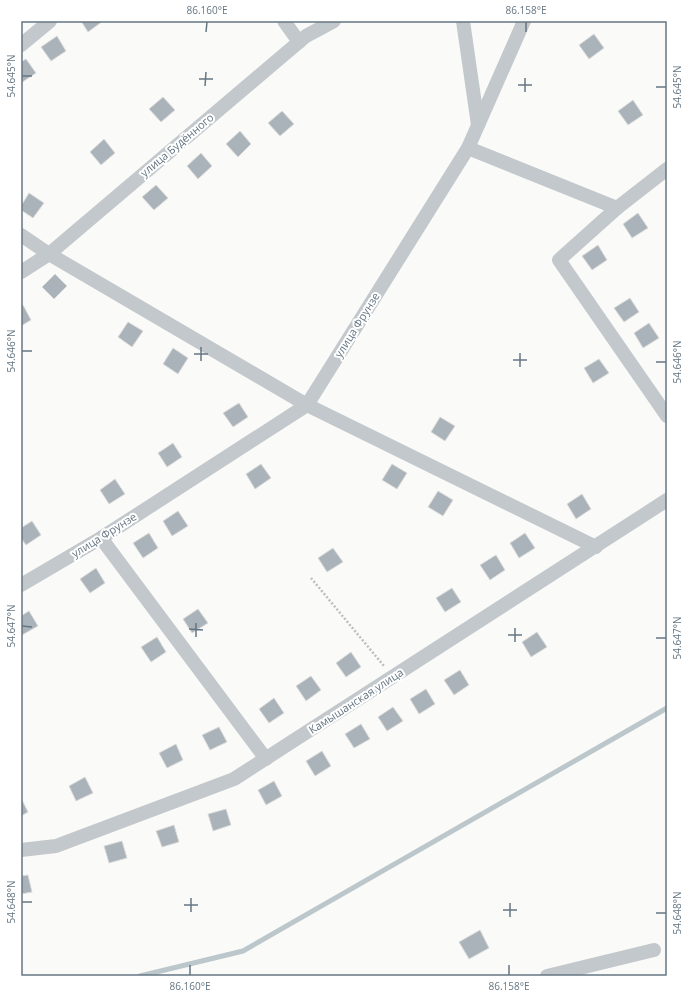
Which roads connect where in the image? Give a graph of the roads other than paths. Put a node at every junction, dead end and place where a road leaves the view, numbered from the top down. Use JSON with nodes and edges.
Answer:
{"nodes":[{"id":1,"x":50,"y":21,"type":"edge"},
{"id":2,"x":284,"y":21,"type":"edge"},
{"id":3,"x":334,"y":21,"type":"edge"},
{"id":4,"x":464,"y":21,"type":"edge"},
{"id":5,"x":524,"y":21,"type":"edge"},
{"id":6,"x":299,"y":42,"type":"junction"},
{"id":7,"x":21,"y":45,"type":"edge"},
{"id":8,"x":478,"y":125,"type":"junction"},
{"id":9,"x":468,"y":148,"type":"junction"},
{"id":10,"x":667,"y":169,"type":"edge"},
{"id":11,"x":617,"y":208,"type":"junction"},
{"id":12,"x":21,"y":235,"type":"edge"},
{"id":13,"x":49,"y":254,"type":"junction"},
{"id":14,"x":21,"y":272,"type":"edge"},
{"id":15,"x":307,"y":405,"type":"junction"},
{"id":16,"x":667,"y":416,"type":"edge"},
{"id":17,"x":667,"y":500,"type":"edge"},
{"id":18,"x":101,"y":538,"type":"junction"},
{"id":19,"x":596,"y":547,"type":"junction"},
{"id":20,"x":21,"y":585,"type":"edge"},
{"id":21,"x":266,"y":759,"type":"junction"},
{"id":22,"x":21,"y":850,"type":"edge"},
{"id":23,"x":654,"y":950,"type":"dead end"},
{"id":24,"x":547,"y":976,"type":"edge"}],
"edges":[{"from":1,"to":7,"type":"street"},
{"from":2,"to":6,"type":"street"},
{"from":3,"to":6,"type":"street","name":"улица Будённого"},
{"from":4,"to":8,"type":"street"},
{"from":5,"to":8,"type":"street","name":"улица Фрунзе"},
{"from":6,"to":13,"type":"street","name":"улица Будённого"},
{"from":8,"to":9,"type":"street","name":"улица Фрунзе"},
{"from":9,"to":11,"type":"street"},
{"from":9,"to":15,"type":"street","name":"улица Фрунзе"},
{"from":10,"to":11,"type":"street"},
{"from":11,"to":16,"type":"street"},
{"from":12,"to":13,"type":"street"},
{"from":13,"to":14,"type":"street","name":"улица Будённого"},
{"from":13,"to":15,"type":"street"},
{"from":15,"to":18,"type":"street","name":"улица Фрунзе"},
{"from":15,"to":19,"type":"street"},
{"from":17,"to":19,"type":"street","name":"Камышанская улица"},
{"from":18,"to":20,"type":"street","name":"улица Фрунзе"},
{"from":18,"to":21,"type":"street"},
{"from":19,"to":21,"type":"street","name":"Камышанская улица"},
{"from":21,"to":22,"type":"street","name":"Камышанская улица"},
{"from":23,"to":24,"type":"street"}]}
